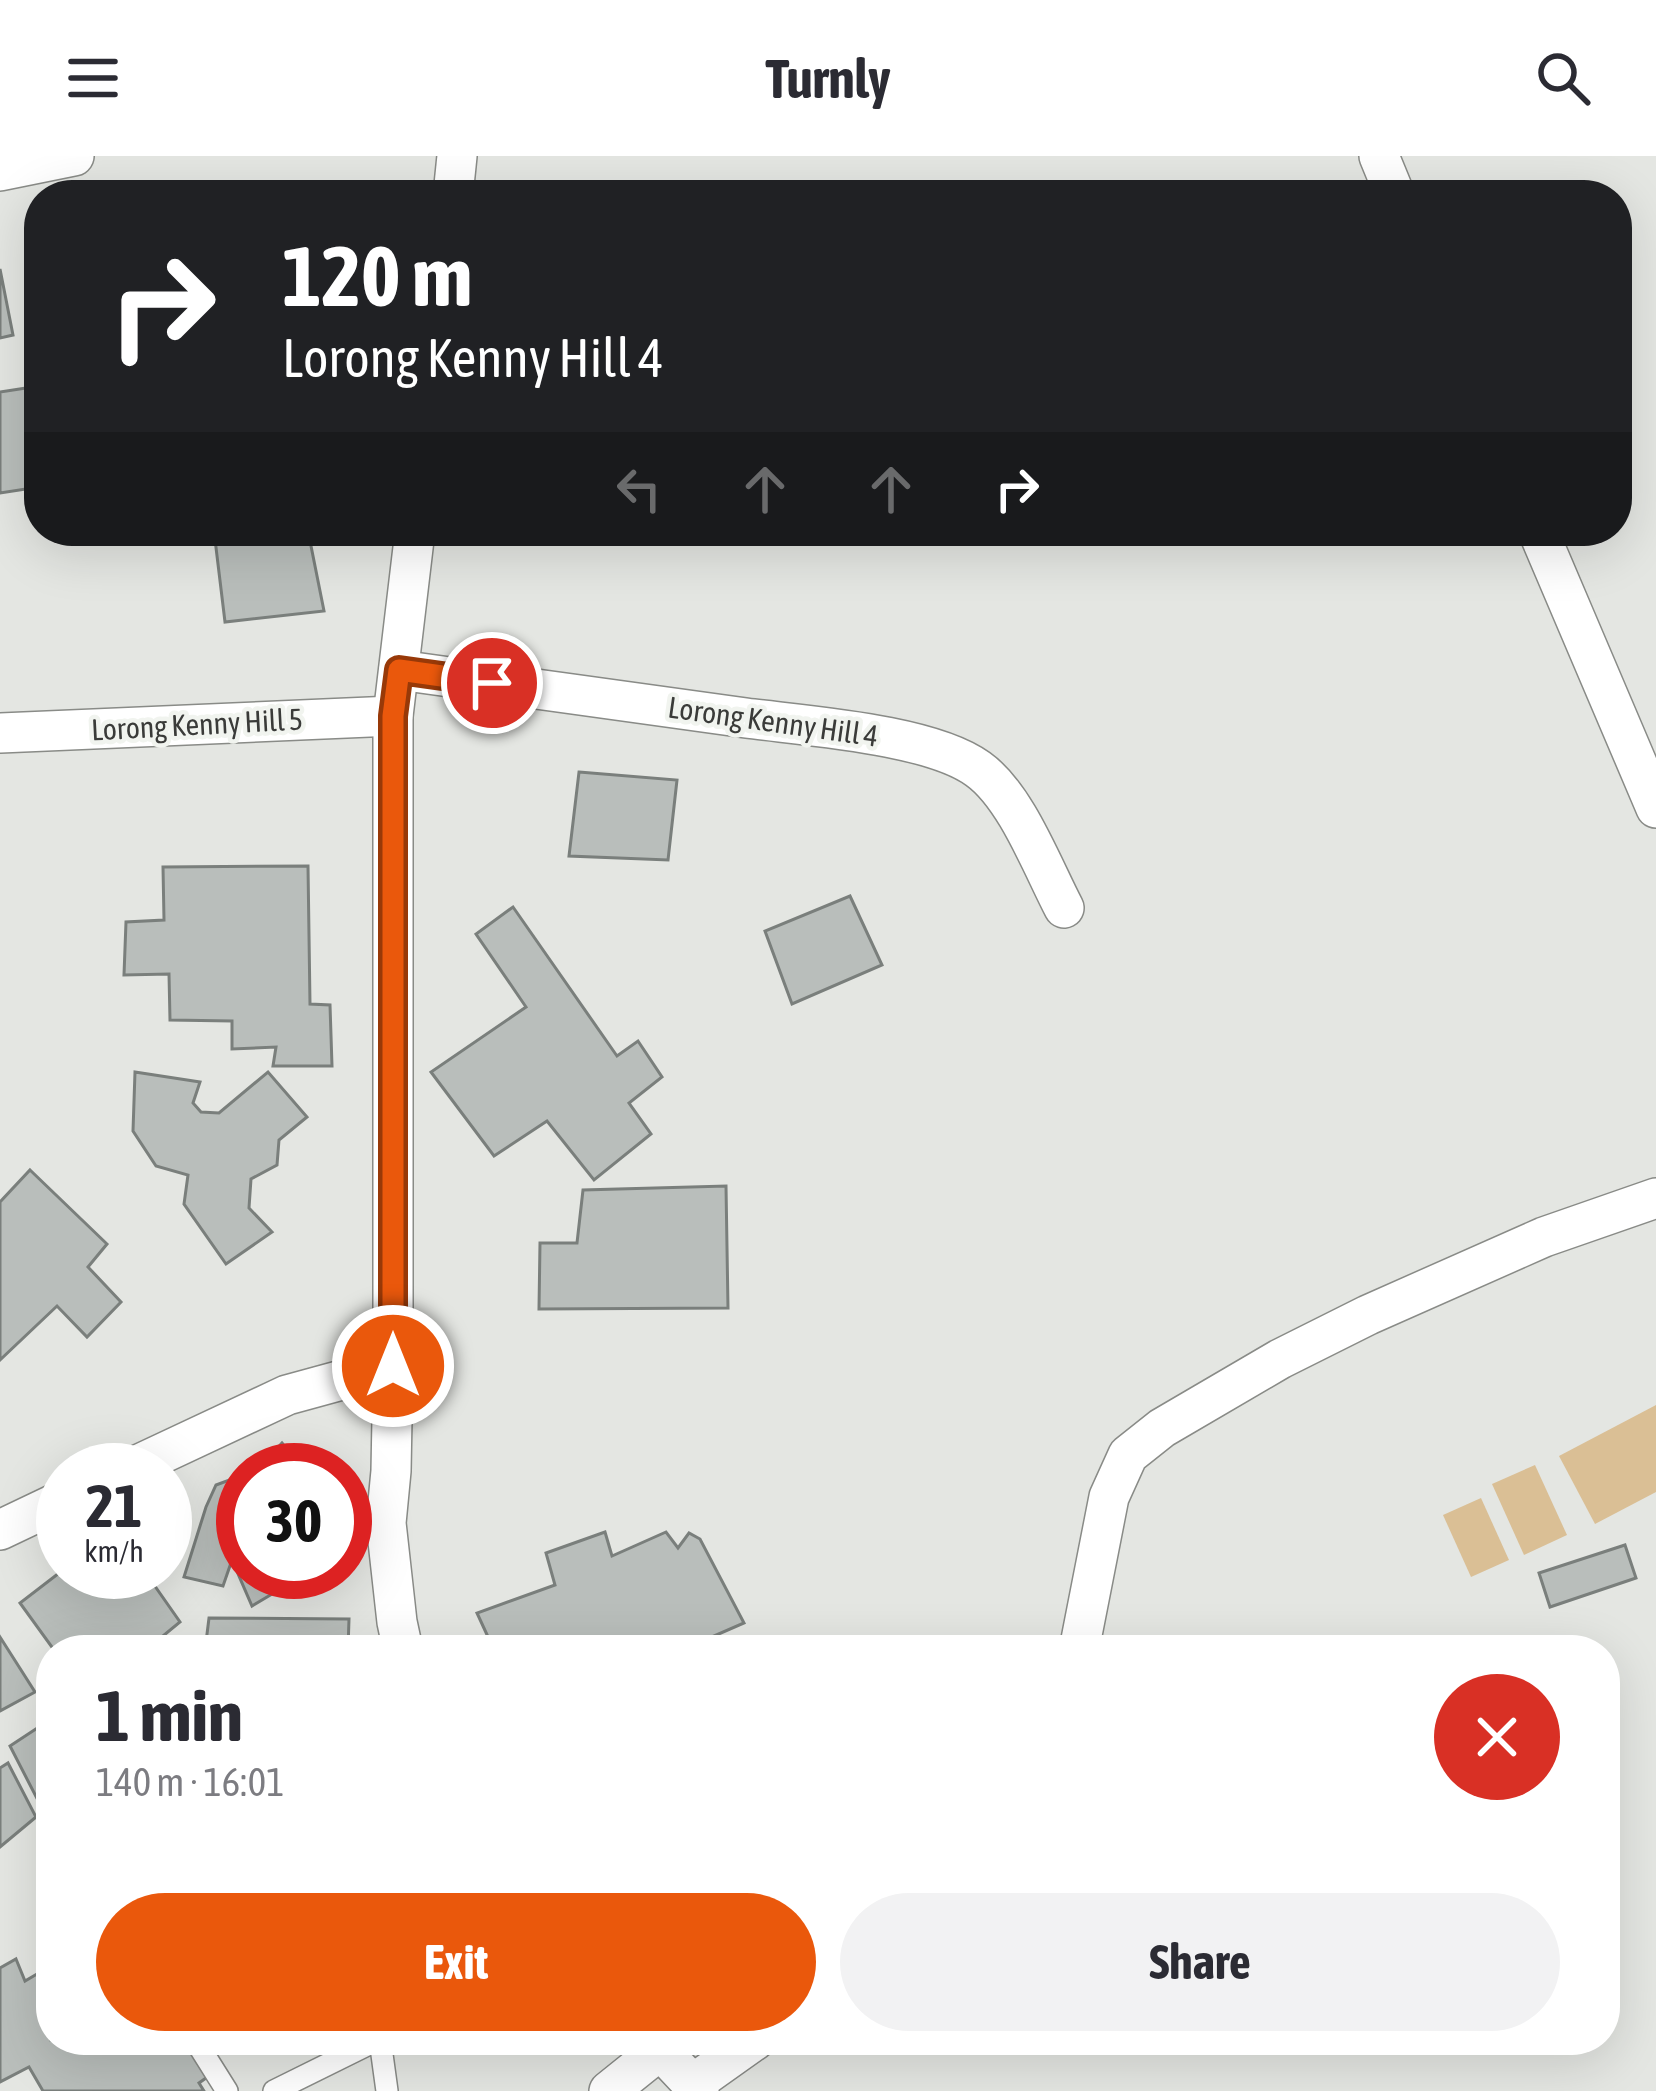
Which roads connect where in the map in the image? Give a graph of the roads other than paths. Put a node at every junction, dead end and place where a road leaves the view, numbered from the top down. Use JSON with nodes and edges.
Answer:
{"nodes":[{"id":1,"x":74,"y":156,"type":"edge"},
{"id":2,"x":0,"y":171,"type":"edge"},
{"id":3,"x":413,"y":546,"type":"edge"},
{"id":4,"x":1544,"y":546,"type":"edge"},
{"id":5,"x":399,"y":670,"type":"junction"},
{"id":6,"x":393,"y":716,"type":"junction"},
{"id":7,"x":0,"y":734,"type":"edge"},
{"id":8,"x":1656,"y":808,"type":"edge"},
{"id":9,"x":1064,"y":908,"type":"dead end"},
{"id":10,"x":1656,"y":1198,"type":"edge"},
{"id":11,"x":393,"y":1366,"type":"junction"},
{"id":12,"x":184,"y":1443,"type":"edge"},
{"id":13,"x":36,"y":1513,"type":"edge"},
{"id":14,"x":0,"y":1530,"type":"edge"},
{"id":15,"x":401,"y":1635,"type":"edge"},
{"id":16,"x":1082,"y":1635,"type":"edge"},
{"id":17,"x":204,"y":2055,"type":"edge"},
{"id":18,"x":348,"y":2055,"type":"edge"},
{"id":19,"x":381,"y":2055,"type":"edge"},
{"id":20,"x":646,"y":2055,"type":"edge"},
{"id":21,"x":665,"y":2055,"type":"edge"},
{"id":22,"x":737,"y":2055,"type":"edge"},
{"id":23,"x":696,"y":2088,"type":"edge"},
{"id":24,"x":227,"y":2091,"type":"edge"},
{"id":25,"x":274,"y":2091,"type":"edge"},
{"id":26,"x":387,"y":2091,"type":"edge"},
{"id":27,"x":609,"y":2091,"type":"edge"}],
"edges":[{"from":1,"to":2,"type":"street"},
{"from":3,"to":5,"type":"street"},
{"from":4,"to":8,"type":"street"},
{"from":5,"to":6,"type":"street"},
{"from":5,"to":9,"type":"street","name":"Lorong Kenny Hill 4"},
{"from":6,"to":7,"type":"street","name":"Lorong Kenny Hill 5"},
{"from":6,"to":11,"type":"street"},
{"from":10,"to":16,"type":"street"},
{"from":11,"to":12,"type":"street"},
{"from":11,"to":15,"type":"street"},
{"from":13,"to":14,"type":"street"},
{"from":17,"to":24,"type":"lane"},
{"from":18,"to":25,"type":"lane"},
{"from":19,"to":26,"type":"lane"},
{"from":20,"to":27,"type":"street"},
{"from":21,"to":23,"type":"street"},
{"from":22,"to":23,"type":"street"}]}
